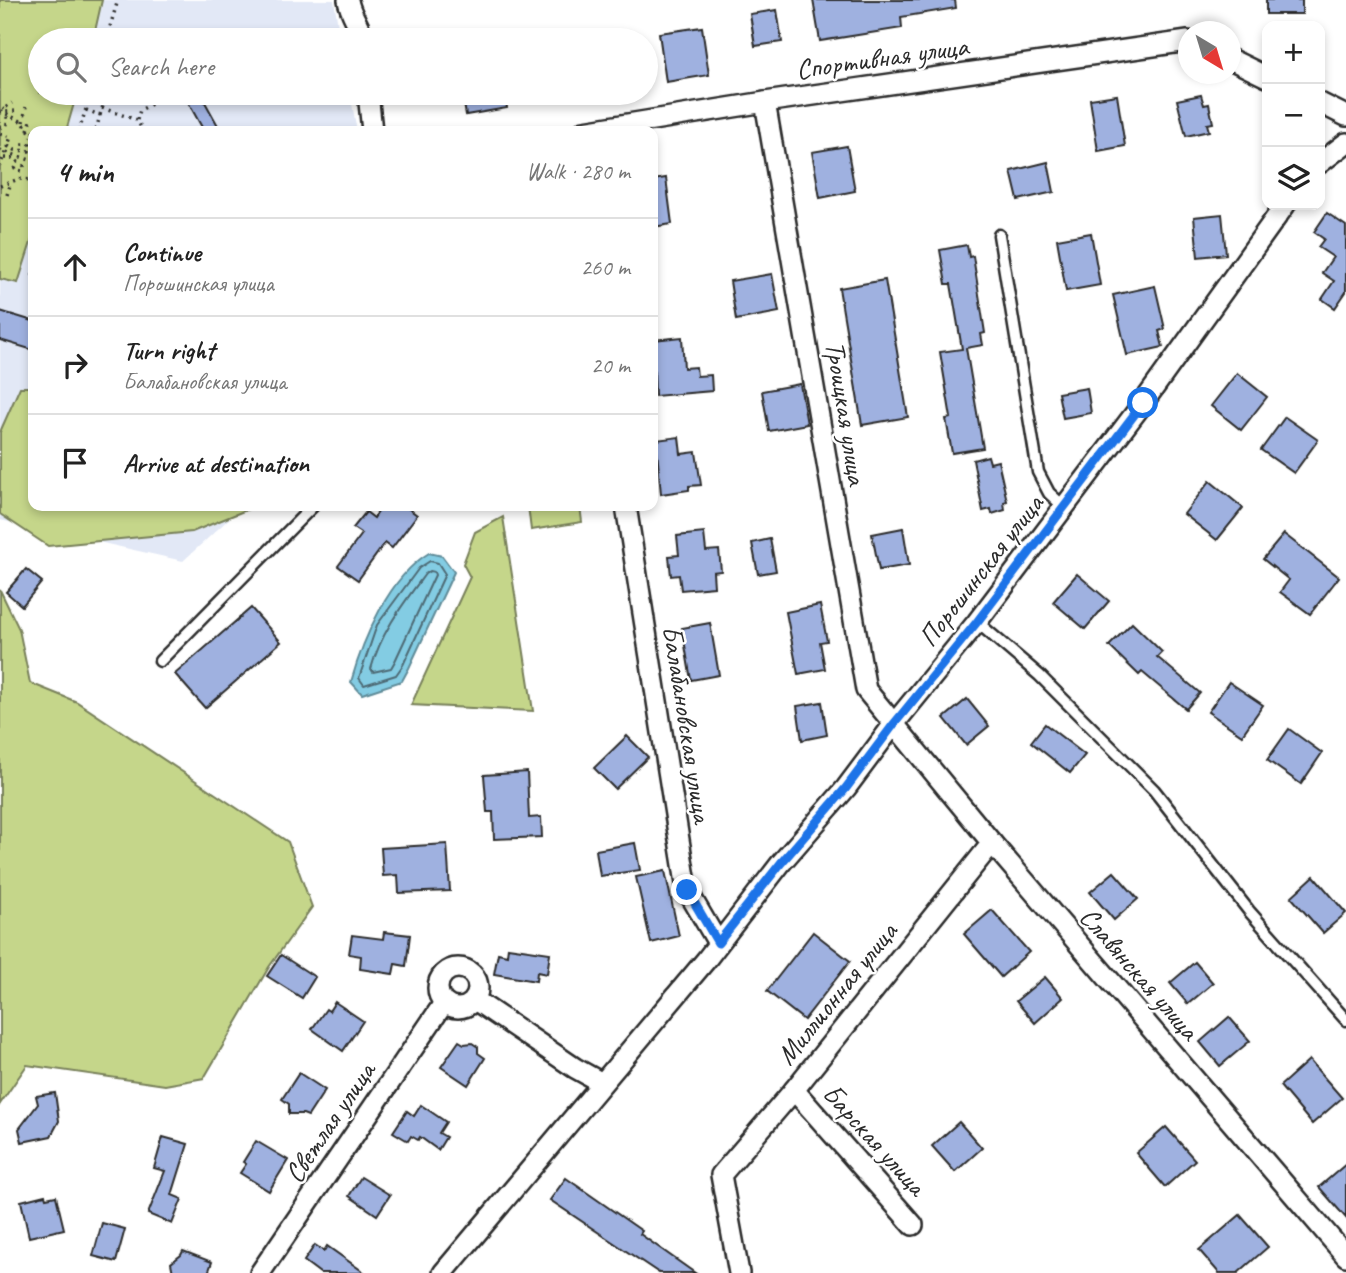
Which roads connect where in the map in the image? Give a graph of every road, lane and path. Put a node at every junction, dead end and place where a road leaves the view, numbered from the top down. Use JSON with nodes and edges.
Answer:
{"nodes":[{"id":1,"x":118,"y":0,"type":"edge"},
{"id":2,"x":348,"y":0,"type":"edge"},
{"id":3,"x":110,"y":28,"type":"edge"},
{"id":4,"x":359,"y":28,"type":"edge"},
{"id":5,"x":1178,"y":42,"type":"edge"},
{"id":6,"x":1241,"y":64,"type":"edge"},
{"id":7,"x":1262,"y":75,"type":"edge"},
{"id":8,"x":765,"y":102,"type":"junction"},
{"id":9,"x":12,"y":103,"type":"dead end"},
{"id":10,"x":87,"y":105,"type":"edge"},
{"id":11,"x":103,"y":105,"type":"edge"},
{"id":12,"x":150,"y":105,"type":"edge"},
{"id":13,"x":369,"y":105,"type":"edge"},
{"id":14,"x":1325,"y":106,"type":"edge"},
{"id":15,"x":26,"y":107,"type":"dead end"},
{"id":16,"x":102,"y":108,"type":"junction"},
{"id":17,"x":2,"y":109,"type":"edge"},
{"id":18,"x":86,"y":110,"type":"junction"},
{"id":19,"x":15,"y":111,"type":"dead end"},
{"id":20,"x":100,"y":115,"type":"junction"},
{"id":21,"x":1346,"y":116,"type":"edge"},
{"id":22,"x":32,"y":118,"type":"dead end"},
{"id":23,"x":137,"y":120,"type":"junction"},
{"id":24,"x":23,"y":122,"type":"junction"},
{"id":25,"x":29,"y":126,"type":"edge"},
{"id":26,"x":81,"y":126,"type":"edge"},
{"id":27,"x":97,"y":126,"type":"edge"},
{"id":28,"x":140,"y":126,"type":"edge"},
{"id":29,"x":371,"y":126,"type":"edge"},
{"id":30,"x":615,"y":126,"type":"edge"},
{"id":31,"x":0,"y":127,"type":"edge"},
{"id":32,"x":28,"y":132,"type":"edge"},
{"id":33,"x":0,"y":134,"type":"edge"},
{"id":34,"x":1346,"y":142,"type":"edge"},
{"id":35,"x":8,"y":146,"type":"junction"},
{"id":36,"x":0,"y":150,"type":"edge"},
{"id":37,"x":22,"y":150,"type":"dead end"},
{"id":38,"x":6,"y":152,"type":"junction"},
{"id":39,"x":4,"y":158,"type":"junction"},
{"id":40,"x":28,"y":159,"type":"edge"},
{"id":41,"x":1325,"y":159,"type":"edge"},
{"id":42,"x":18,"y":162,"type":"dead end"},
{"id":43,"x":0,"y":166,"type":"edge"},
{"id":44,"x":28,"y":180,"type":"edge"},
{"id":45,"x":12,"y":181,"type":"junction"},
{"id":46,"x":1,"y":187,"type":"edge"},
{"id":47,"x":7,"y":195,"type":"dead end"},
{"id":48,"x":1281,"y":210,"type":"edge"},
{"id":49,"x":999,"y":235,"type":"dead end"},
{"id":50,"x":1064,"y":507,"type":"junction"},
{"id":51,"x":308,"y":511,"type":"edge"},
{"id":52,"x":627,"y":511,"type":"edge"},
{"id":53,"x":977,"y":622,"type":"junction"},
{"id":54,"x":160,"y":662,"type":"dead end"},
{"id":55,"x":894,"y":724,"type":"junction"},
{"id":56,"x":992,"y":843,"type":"junction"},
{"id":57,"x":718,"y":943,"type":"junction"},
{"id":58,"x":475,"y":1000,"type":"junction"},
{"id":59,"x":444,"y":1003,"type":"junction"},
{"id":60,"x":1346,"y":1020,"type":"edge"},
{"id":61,"x":602,"y":1083,"type":"junction"},
{"id":62,"x":794,"y":1090,"type":"junction"},
{"id":63,"x":914,"y":1225,"type":"dead end"},
{"id":64,"x":1346,"y":1256,"type":"edge"},
{"id":65,"x":260,"y":1273,"type":"edge"},
{"id":66,"x":443,"y":1273,"type":"edge"},
{"id":67,"x":739,"y":1273,"type":"edge"}],
"edges":[{"from":1,"to":3,"type":"path"},
{"from":2,"to":4,"type":"street"},
{"from":5,"to":8,"type":"street","name":"Спортивная улица"},
{"from":6,"to":7,"type":"street"},
{"from":8,"to":30,"type":"street","name":"Спортивная улица"},
{"from":8,"to":55,"type":"street","name":"Троицкая улица"},
{"from":9,"to":17,"type":"path"},
{"from":10,"to":18,"type":"path"},
{"from":11,"to":16,"type":"path"},
{"from":12,"to":23,"type":"path"},
{"from":13,"to":29,"type":"street"},
{"from":14,"to":21,"type":"street"},
{"from":15,"to":24,"type":"path"},
{"from":16,"to":20,"type":"path"},
{"from":16,"to":23,"type":"path"},
{"from":17,"to":19,"type":"path"},
{"from":17,"to":24,"type":"path"},
{"from":17,"to":31,"type":"path"},
{"from":18,"to":20,"type":"path"},
{"from":18,"to":26,"type":"path"},
{"from":20,"to":27,"type":"path"},
{"from":22,"to":25,"type":"path"},
{"from":23,"to":28,"type":"path"},
{"from":24,"to":32,"type":"path"},
{"from":33,"to":35,"type":"path"},
{"from":34,"to":41,"type":"street"},
{"from":35,"to":37,"type":"path"},
{"from":35,"to":38,"type":"path"},
{"from":36,"to":38,"type":"path"},
{"from":38,"to":39,"type":"path"},
{"from":38,"to":40,"type":"path"},
{"from":39,"to":42,"type":"path"},
{"from":39,"to":43,"type":"path"},
{"from":44,"to":45,"type":"path"},
{"from":45,"to":46,"type":"path"},
{"from":45,"to":47,"type":"path"},
{"from":48,"to":50,"type":"street","name":"Порошинская улица"},
{"from":49,"to":50,"type":"lane"},
{"from":50,"to":53,"type":"street","name":"Порошинская улица"},
{"from":51,"to":54,"type":"lane"},
{"from":52,"to":57,"type":"street","name":"Балабановская улица"},
{"from":53,"to":55,"type":"street","name":"Порошинская улица"},
{"from":53,"to":60,"type":"lane"},
{"from":55,"to":56,"type":"street","name":"Славянская улица"},
{"from":55,"to":57,"type":"street","name":"Порошинская улица"},
{"from":56,"to":62,"type":"street","name":"Миллионная улица"},
{"from":56,"to":64,"type":"street","name":"Славянская улица"},
{"from":57,"to":61,"type":"street","name":"Порошинская улица"},
{"from":58,"to":59,"type":"street"},
{"from":58,"to":59,"type":"street","name":"Светлая улица"},
{"from":58,"to":61,"type":"street"},
{"from":59,"to":65,"type":"street","name":"Светлая улица"},
{"from":61,"to":66,"type":"street","name":"Порошинская улица"},
{"from":62,"to":63,"type":"street","name":"Барская улица"},
{"from":62,"to":67,"type":"street","name":"Миллионная улица"}]}
